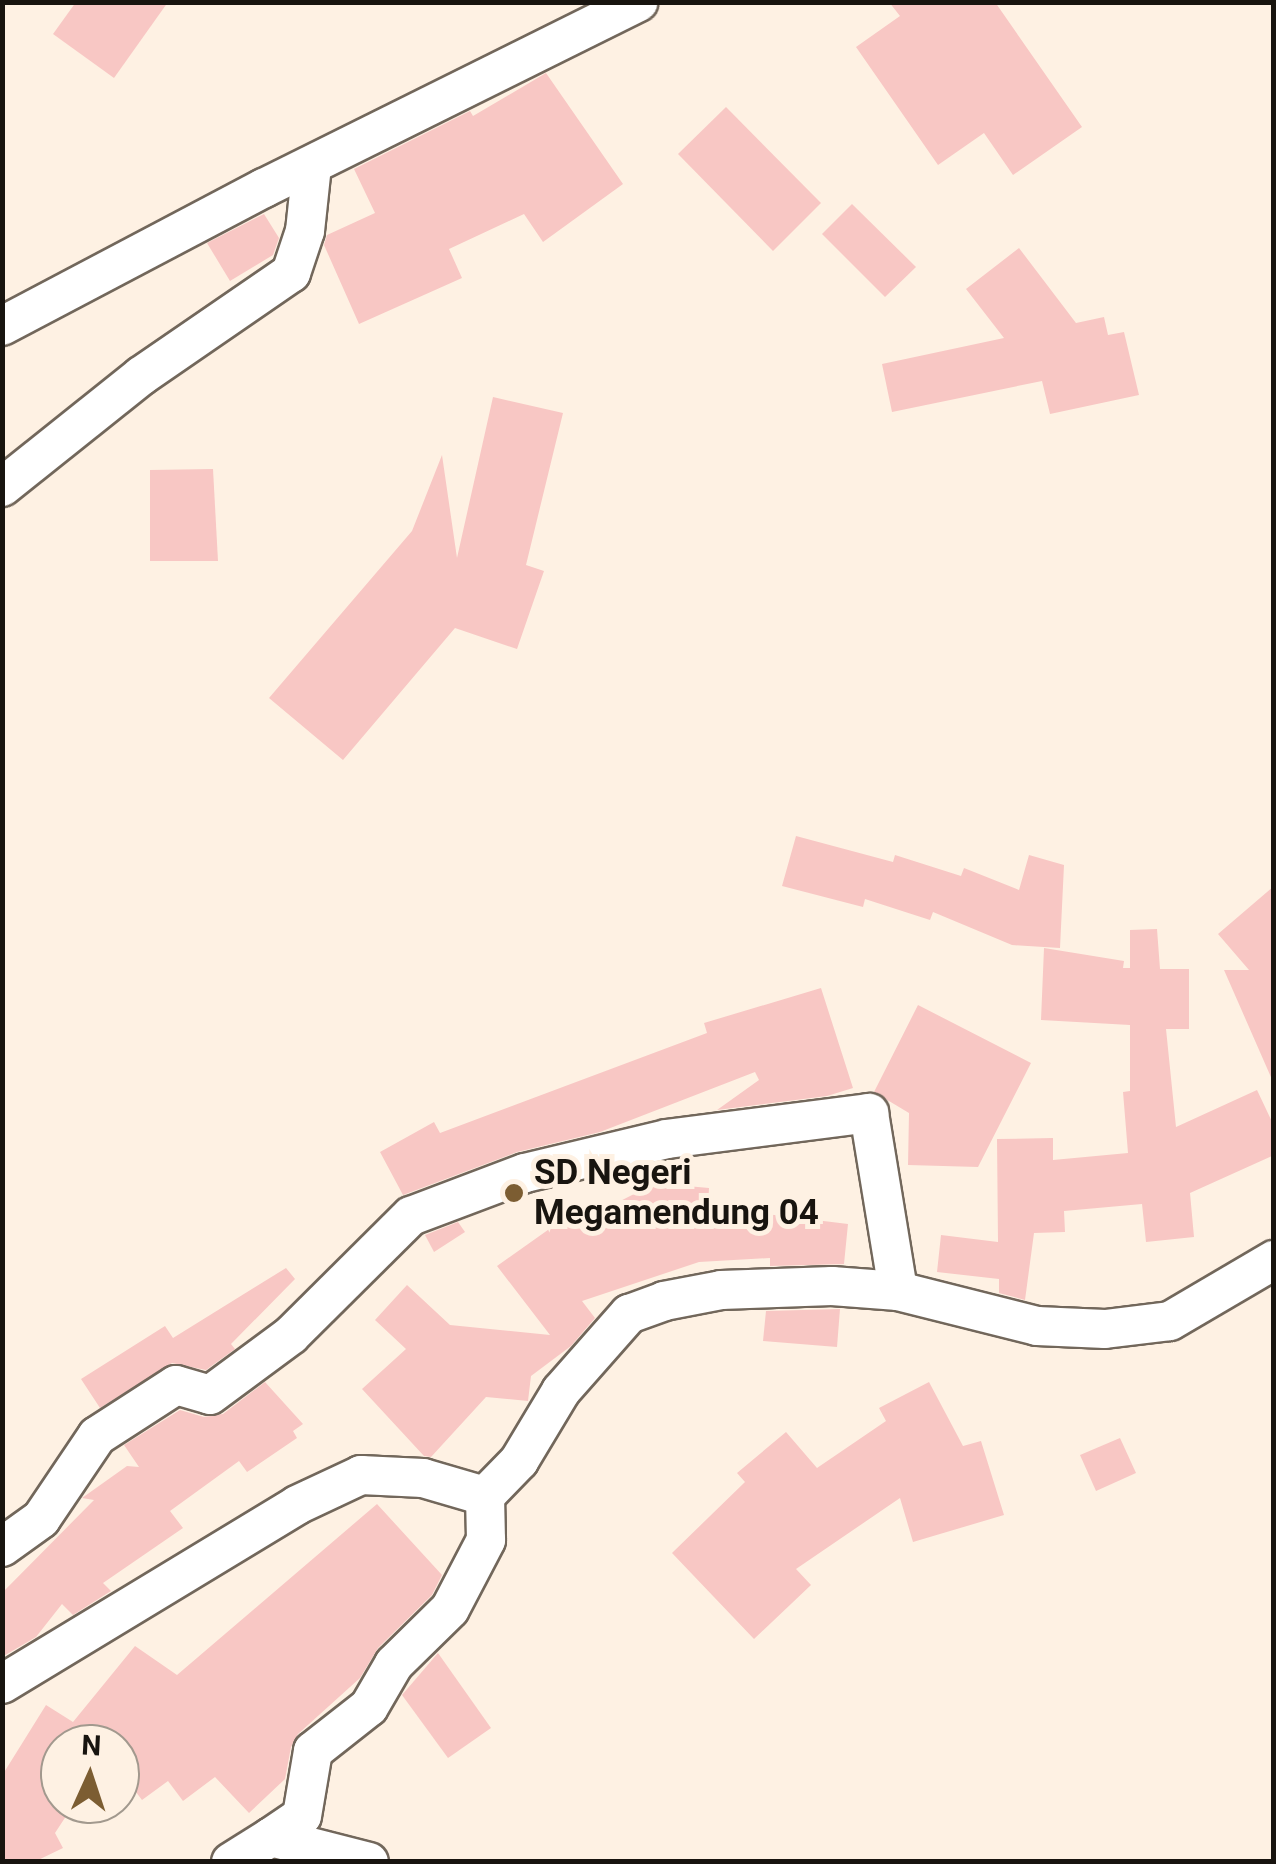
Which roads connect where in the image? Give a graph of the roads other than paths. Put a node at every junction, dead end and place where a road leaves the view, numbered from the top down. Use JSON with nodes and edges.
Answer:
{"nodes":[{"id":1,"x":638,"y":2,"type":"edge"},
{"id":2,"x":312,"y":166,"type":"junction"},
{"id":3,"x":2,"y":326,"type":"edge"},
{"id":4,"x":2,"y":488,"type":"edge"},
{"id":5,"x":1274,"y":1260,"type":"edge"},
{"id":6,"x":898,"y":1291,"type":"junction"},
{"id":7,"x":486,"y":1496,"type":"junction"},
{"id":8,"x":2,"y":1547,"type":"edge"},
{"id":9,"x":2,"y":1684,"type":"edge"},
{"id":10,"x":271,"y":1837,"type":"junction"},
{"id":11,"x":231,"y":1862,"type":"edge"},
{"id":12,"x":369,"y":1862,"type":"edge"}],
"edges":[{"from":1,"to":2,"type":"street"},
{"from":2,"to":3,"type":"street"},
{"from":2,"to":4,"type":"street"},
{"from":5,"to":6,"type":"street"},
{"from":6,"to":7,"type":"street"},
{"from":6,"to":8,"type":"street"},
{"from":7,"to":9,"type":"street"},
{"from":7,"to":10,"type":"street"},
{"from":10,"to":11,"type":"street"},
{"from":10,"to":12,"type":"street"}]}
